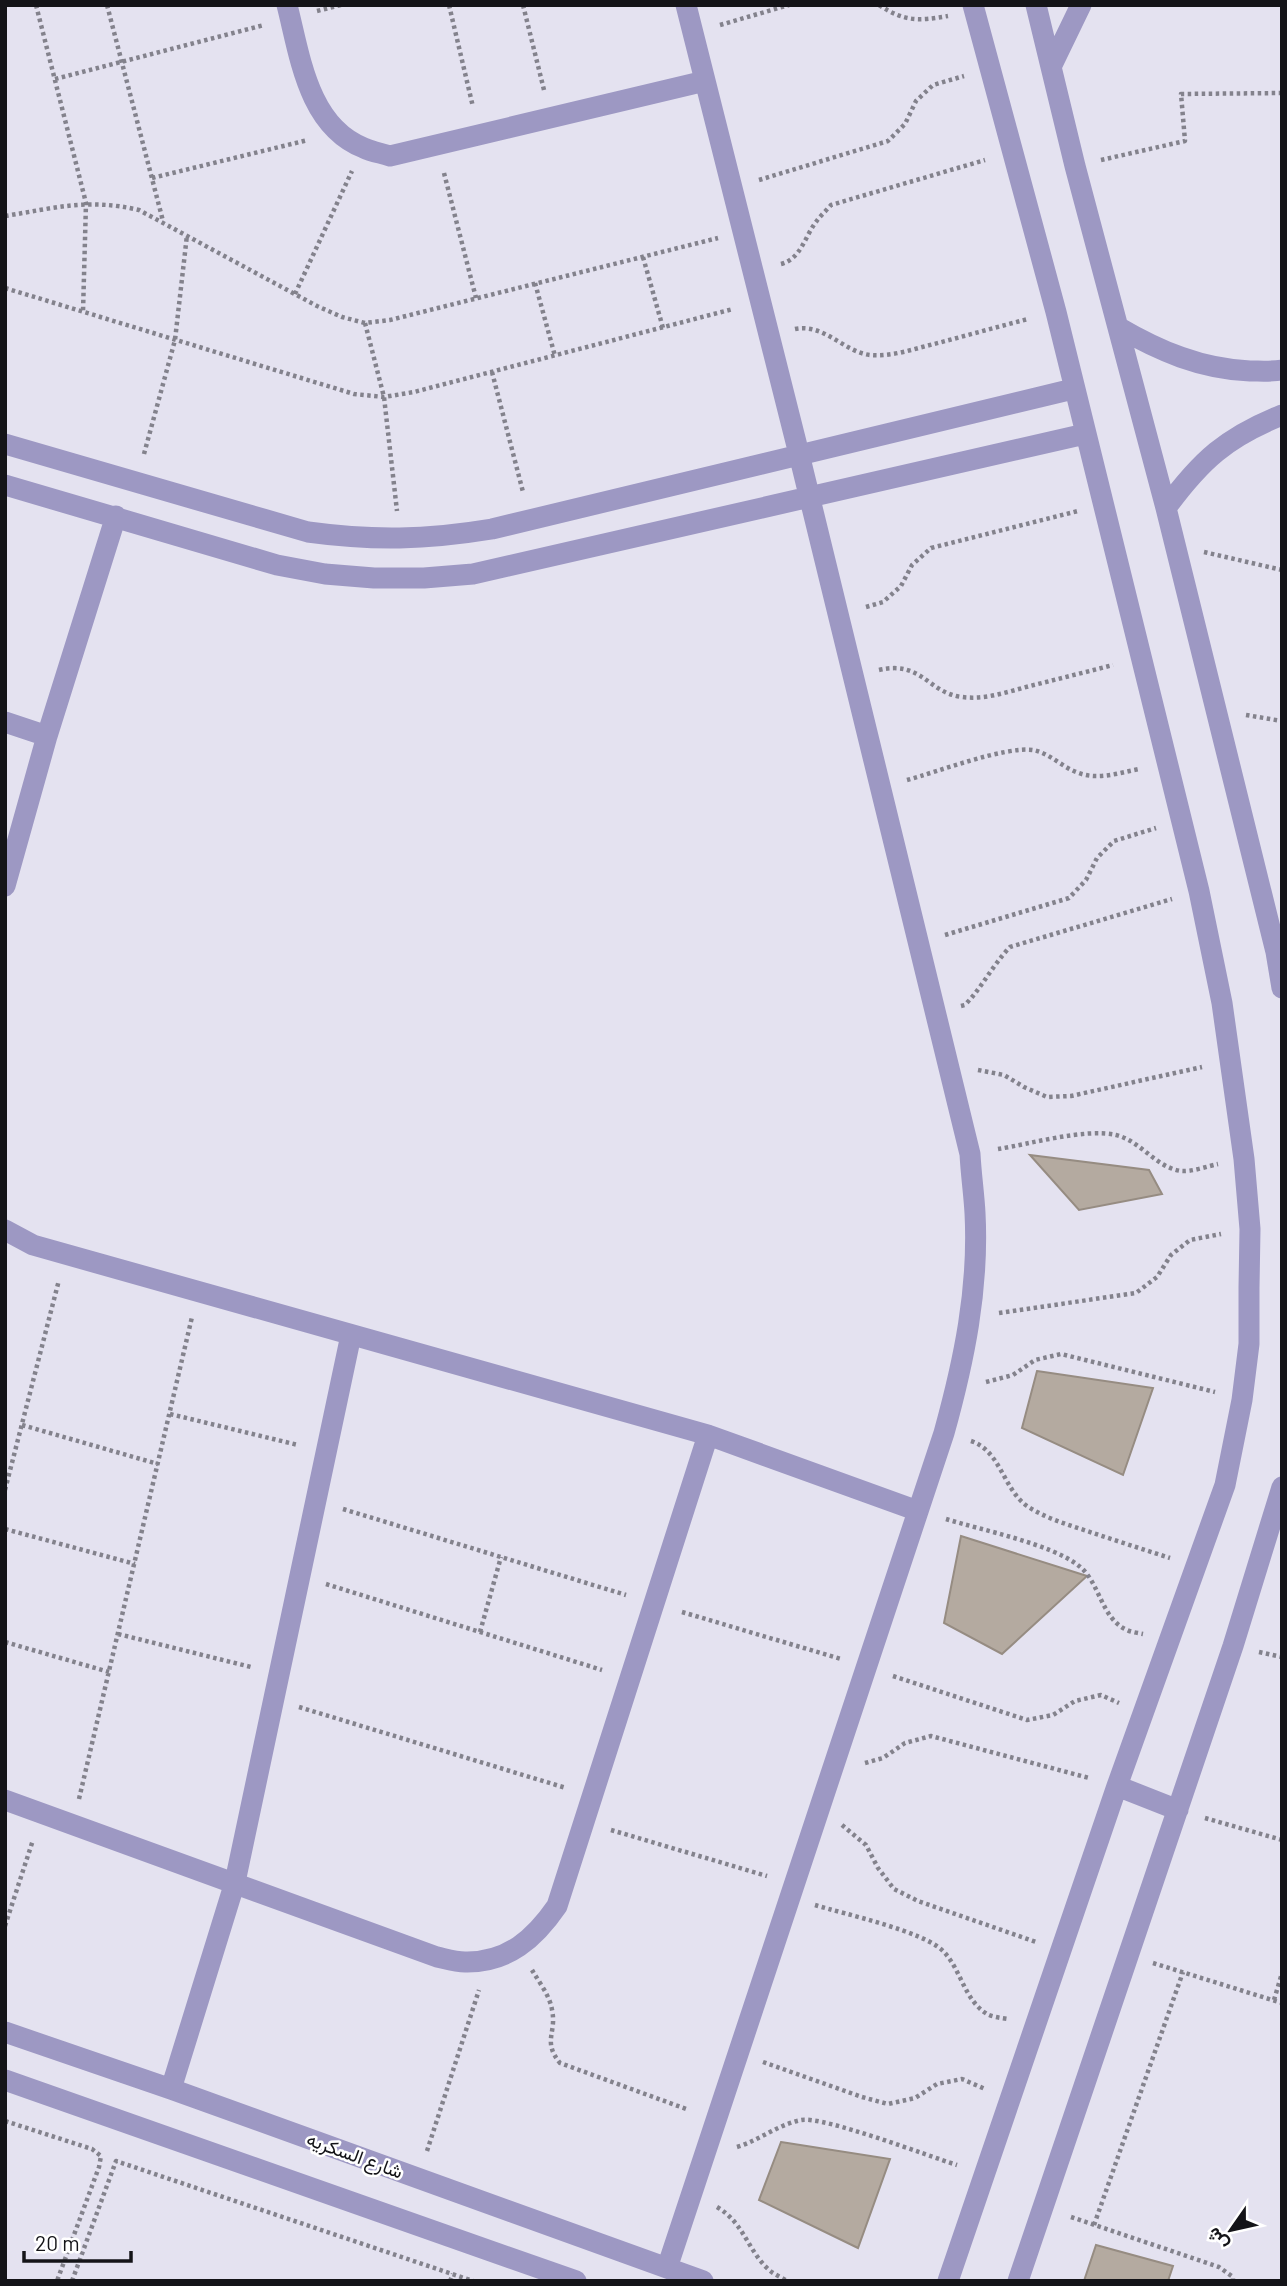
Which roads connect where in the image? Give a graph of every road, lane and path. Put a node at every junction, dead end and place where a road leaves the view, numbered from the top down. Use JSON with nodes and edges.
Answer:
{"nodes":[{"id":1,"x":36,"y":5,"type":"edge"},
{"id":2,"x":107,"y":5,"type":"edge"},
{"id":3,"x":449,"y":5,"type":"edge"},
{"id":4,"x":523,"y":5,"type":"edge"},
{"id":5,"x":686,"y":5,"type":"edge"},
{"id":6,"x":789,"y":5,"type":"edge"},
{"id":7,"x":879,"y":5,"type":"edge"},
{"id":8,"x":1036,"y":5,"type":"edge"},
{"id":9,"x":1082,"y":5,"type":"edge"},
{"id":10,"x":974,"y":9,"type":"edge"},
{"id":11,"x":289,"y":12,"type":"edge"},
{"id":12,"x":693,"y":33,"type":"junction"},
{"id":13,"x":122,"y":62,"type":"junction"},
{"id":14,"x":1051,"y":67,"type":"junction"},
{"id":15,"x":991,"y":68,"type":"junction"},
{"id":16,"x":55,"y":79,"type":"junction"},
{"id":17,"x":705,"y":81,"type":"junction"},
{"id":18,"x":1282,"y":93,"type":"edge"},
{"id":19,"x":551,"y":118,"type":"junction"},
{"id":20,"x":339,"y":133,"type":"junction"},
{"id":21,"x":480,"y":135,"type":"junction"},
{"id":22,"x":436,"y":145,"type":"junction"},
{"id":23,"x":362,"y":148,"type":"junction"},
{"id":24,"x":1013,"y":152,"type":"junction"},
{"id":25,"x":1075,"y":166,"type":"junction"},
{"id":26,"x":152,"y":178,"type":"junction"},
{"id":27,"x":732,"y":188,"type":"junction"},
{"id":28,"x":86,"y":202,"type":"junction"},
{"id":29,"x":5,"y":216,"type":"edge"},
{"id":30,"x":163,"y":221,"type":"junction"},
{"id":31,"x":742,"y":232,"type":"junction"},
{"id":32,"x":187,"y":235,"type":"junction"},
{"id":33,"x":643,"y":257,"type":"junction"},
{"id":34,"x":753,"y":271,"type":"junction"},
{"id":35,"x":535,"y":283,"type":"junction"},
{"id":36,"x":5,"y":288,"type":"edge"},
{"id":37,"x":295,"y":294,"type":"junction"},
{"id":38,"x":476,"y":298,"type":"junction"},
{"id":39,"x":760,"y":302,"type":"junction"},
{"id":40,"x":83,"y":312,"type":"junction"},
{"id":41,"x":1056,"y":312,"type":"junction"},
{"id":42,"x":365,"y":323,"type":"junction"},
{"id":43,"x":1118,"y":327,"type":"junction"},
{"id":44,"x":663,"y":328,"type":"junction"},
{"id":45,"x":769,"y":335,"type":"junction"},
{"id":46,"x":175,"y":340,"type":"junction"},
{"id":47,"x":555,"y":356,"type":"junction"},
{"id":48,"x":1282,"y":370,"type":"edge"},
{"id":49,"x":492,"y":372,"type":"junction"},
{"id":50,"x":1073,"y":389,"type":"junction"},
{"id":51,"x":384,"y":397,"type":"junction"},
{"id":52,"x":1282,"y":415,"type":"edge"},
{"id":53,"x":1085,"y":434,"type":"junction"},
{"id":54,"x":5,"y":444,"type":"edge"},
{"id":55,"x":799,"y":454,"type":"junction"},
{"id":56,"x":136,"y":482,"type":"junction"},
{"id":57,"x":5,"y":485,"type":"edge"},
{"id":58,"x":808,"y":496,"type":"junction"},
{"id":59,"x":1103,"y":505,"type":"junction"},
{"id":60,"x":1166,"y":508,"type":"junction"},
{"id":61,"x":116,"y":516,"type":"junction"},
{"id":62,"x":531,"y":520,"type":"junction"},
{"id":63,"x":400,"y":540,"type":"junction"},
{"id":64,"x":1175,"y":545,"type":"junction"},
{"id":65,"x":1282,"y":570,"type":"edge"},
{"id":66,"x":838,"y":615,"type":"junction"},
{"id":67,"x":1141,"y":658,"type":"junction"},
{"id":68,"x":853,"y":676,"type":"junction"},
{"id":69,"x":5,"y":722,"type":"edge"},
{"id":70,"x":47,"y":736,"type":"junction"},
{"id":71,"x":1166,"y":763,"type":"junction"},
{"id":72,"x":880,"y":788,"type":"junction"},
{"id":73,"x":1182,"y":819,"type":"junction"},
{"id":74,"x":5,"y":886,"type":"edge"},
{"id":75,"x":1199,"y":891,"type":"junction"},
{"id":76,"x":917,"y":944,"type":"junction"},
{"id":77,"x":1282,"y":988,"type":"edge"},
{"id":78,"x":934,"y":1013,"type":"junction"},
{"id":79,"x":1230,"y":1061,"type":"junction"},
{"id":80,"x":950,"y":1077,"type":"junction"},
{"id":81,"x":970,"y":1154,"type":"junction"},
{"id":82,"x":1244,"y":1158,"type":"junction"},
{"id":83,"x":1250,"y":1229,"type":"junction"},
{"id":84,"x":5,"y":1230,"type":"edge"},
{"id":85,"x":66,"y":1254,"type":"junction"},
{"id":86,"x":198,"y":1292,"type":"junction"},
{"id":87,"x":971,"y":1317,"type":"junction"},
{"id":88,"x":351,"y":1335,"type":"junction"},
{"id":89,"x":960,"y":1374,"type":"junction"},
{"id":90,"x":1242,"y":1399,"type":"junction"},
{"id":91,"x":170,"y":1414,"type":"junction"},
{"id":92,"x":22,"y":1425,"type":"junction"},
{"id":93,"x":944,"y":1433,"type":"junction"},
{"id":94,"x":708,"y":1435,"type":"junction"},
{"id":95,"x":326,"y":1452,"type":"junction"},
{"id":96,"x":158,"y":1464,"type":"junction"},
{"id":97,"x":8,"y":1470,"type":"edge"},
{"id":98,"x":5,"y":1490,"type":"edge"},
{"id":99,"x":1281,"y":1495,"type":"edge"},
{"id":100,"x":316,"y":1501,"type":"junction"},
{"id":101,"x":918,"y":1511,"type":"junction"},
{"id":102,"x":5,"y":1529,"type":"edge"},
{"id":103,"x":501,"y":1557,"type":"junction"},
{"id":104,"x":135,"y":1564,"type":"junction"},
{"id":105,"x":1197,"y":1567,"type":"junction"},
{"id":106,"x":300,"y":1576,"type":"junction"},
{"id":107,"x":653,"y":1604,"type":"junction"},
{"id":108,"x":480,"y":1632,"type":"junction"},
{"id":109,"x":118,"y":1634,"type":"junction"},
{"id":110,"x":1170,"y":1640,"type":"junction"},
{"id":111,"x":5,"y":1642,"type":"edge"},
{"id":112,"x":866,"y":1666,"type":"junction"},
{"id":113,"x":109,"y":1672,"type":"junction"},
{"id":114,"x":279,"y":1674,"type":"junction"},
{"id":115,"x":630,"y":1679,"type":"junction"},
{"id":116,"x":274,"y":1699,"type":"junction"},
{"id":117,"x":1143,"y":1712,"type":"junction"},
{"id":118,"x":836,"y":1760,"type":"junction"},
{"id":119,"x":1117,"y":1786,"type":"junction"},
{"id":120,"x":593,"y":1796,"type":"junction"},
{"id":121,"x":5,"y":1800,"type":"edge"},
{"id":122,"x":1178,"y":1810,"type":"junction"},
{"id":123,"x":42,"y":1813,"type":"junction"},
{"id":124,"x":817,"y":1815,"type":"junction"},
{"id":125,"x":585,"y":1822,"type":"junction"},
{"id":126,"x":73,"y":1824,"type":"junction"},
{"id":127,"x":1282,"y":1840,"type":"edge"},
{"id":128,"x":235,"y":1882,"type":"junction"},
{"id":129,"x":793,"y":1891,"type":"junction"},
{"id":130,"x":5,"y":1926,"type":"edge"},
{"id":131,"x":519,"y":1948,"type":"junction"},
{"id":132,"x":1060,"y":1950,"type":"junction"},
{"id":133,"x":1129,"y":1955,"type":"junction"},
{"id":134,"x":489,"y":1959,"type":"junction"},
{"id":135,"x":1182,"y":1972,"type":"junction"},
{"id":136,"x":1282,"y":1973,"type":"edge"},
{"id":137,"x":1274,"y":2000,"type":"junction"},
{"id":138,"x":1282,"y":2003,"type":"edge"},
{"id":139,"x":1034,"y":2026,"type":"junction"},
{"id":140,"x":5,"y":2032,"type":"edge"},
{"id":141,"x":739,"y":2054,"type":"junction"},
{"id":142,"x":5,"y":2080,"type":"edge"},
{"id":143,"x":171,"y":2089,"type":"junction"},
{"id":144,"x":1010,"y":2099,"type":"junction"},
{"id":145,"x":5,"y":2120,"type":"edge"},
{"id":146,"x":716,"y":2120,"type":"junction"},
{"id":147,"x":708,"y":2144,"type":"junction"},
{"id":148,"x":984,"y":2174,"type":"junction"},
{"id":149,"x":419,"y":2179,"type":"junction"},
{"id":150,"x":691,"y":2196,"type":"junction"},
{"id":151,"x":1043,"y":2207,"type":"junction"},
{"id":152,"x":1094,"y":2225,"type":"junction"},
{"id":153,"x":667,"y":2268,"type":"junction"},
{"id":154,"x":453,"y":2274,"type":"junction"},
{"id":155,"x":57,"y":2281,"type":"edge"},
{"id":156,"x":72,"y":2281,"type":"edge"},
{"id":157,"x":450,"y":2281,"type":"edge"},
{"id":158,"x":473,"y":2281,"type":"edge"},
{"id":159,"x":576,"y":2281,"type":"edge"},
{"id":160,"x":703,"y":2281,"type":"edge"},
{"id":161,"x":788,"y":2281,"type":"edge"},
{"id":162,"x":948,"y":2281,"type":"edge"},
{"id":163,"x":1018,"y":2281,"type":"edge"},
{"id":164,"x":1233,"y":2281,"type":"edge"}],
"edges":[{"from":1,"to":16,"type":"path"},
{"from":2,"to":13,"type":"path"},
{"from":3,"to":21,"type":"path"},
{"from":4,"to":19,"type":"path"},
{"from":5,"to":12,"type":"street"},
{"from":6,"to":12,"type":"path"},
{"from":7,"to":10,"type":"path"},
{"from":8,"to":14,"type":"street"},
{"from":9,"to":14,"type":"street"},
{"from":10,"to":15,"type":"street"},
{"from":11,"to":13,"type":"path"},
{"from":11,"to":20,"type":"street"},
{"from":12,"to":17,"type":"street"},
{"from":13,"to":16,"type":"path"},
{"from":13,"to":26,"type":"path"},
{"from":14,"to":25,"type":"street"},
{"from":15,"to":24,"type":"street"},
{"from":15,"to":27,"type":"path"},
{"from":16,"to":28,"type":"path"},
{"from":17,"to":19,"type":"street"},
{"from":17,"to":27,"type":"street"},
{"from":18,"to":25,"type":"path"},
{"from":19,"to":21,"type":"street"},
{"from":20,"to":23,"type":"street"},
{"from":20,"to":26,"type":"path"},
{"from":21,"to":22,"type":"street"},
{"from":22,"to":23,"type":"street"},
{"from":22,"to":38,"type":"path"},
{"from":23,"to":37,"type":"path"},
{"from":24,"to":34,"type":"path"},
{"from":24,"to":41,"type":"street"},
{"from":25,"to":43,"type":"street"},
{"from":26,"to":30,"type":"path"},
{"from":27,"to":31,"type":"street"},
{"from":28,"to":29,"type":"path"},
{"from":28,"to":30,"type":"path"},
{"from":28,"to":40,"type":"path"},
{"from":30,"to":32,"type":"path"},
{"from":31,"to":33,"type":"path"},
{"from":31,"to":34,"type":"street"},
{"from":32,"to":37,"type":"path"},
{"from":32,"to":46,"type":"path"},
{"from":33,"to":35,"type":"path"},
{"from":33,"to":44,"type":"path"},
{"from":34,"to":39,"type":"street"},
{"from":35,"to":38,"type":"path"},
{"from":35,"to":47,"type":"path"},
{"from":36,"to":40,"type":"path"},
{"from":37,"to":42,"type":"path"},
{"from":38,"to":42,"type":"path"},
{"from":39,"to":44,"type":"path"},
{"from":39,"to":45,"type":"street"},
{"from":40,"to":46,"type":"path"},
{"from":41,"to":45,"type":"path"},
{"from":41,"to":50,"type":"street"},
{"from":42,"to":51,"type":"path"},
{"from":43,"to":48,"type":"street"},
{"from":43,"to":60,"type":"street"},
{"from":44,"to":47,"type":"path"},
{"from":45,"to":55,"type":"street"},
{"from":46,"to":51,"type":"path"},
{"from":46,"to":56,"type":"path"},
{"from":47,"to":49,"type":"path"},
{"from":49,"to":51,"type":"path"},
{"from":49,"to":62,"type":"path"},
{"from":50,"to":53,"type":"street"},
{"from":50,"to":55,"type":"street"},
{"from":51,"to":63,"type":"path"},
{"from":52,"to":60,"type":"street"},
{"from":53,"to":58,"type":"street"},
{"from":53,"to":59,"type":"street"},
{"from":54,"to":56,"type":"street"},
{"from":55,"to":58,"type":"street"},
{"from":55,"to":62,"type":"street"},
{"from":56,"to":63,"type":"street"},
{"from":57,"to":61,"type":"street"},
{"from":58,"to":61,"type":"street"},
{"from":58,"to":66,"type":"street"},
{"from":59,"to":66,"type":"path"},
{"from":59,"to":67,"type":"street"},
{"from":60,"to":64,"type":"street"},
{"from":61,"to":70,"type":"street"},
{"from":62,"to":63,"type":"street"},
{"from":64,"to":65,"type":"path"},
{"from":64,"to":77,"type":"street"},
{"from":66,"to":68,"type":"street"},
{"from":67,"to":68,"type":"path"},
{"from":67,"to":71,"type":"street"},
{"from":68,"to":72,"type":"street"},
{"from":69,"to":70,"type":"street"},
{"from":70,"to":74,"type":"street"},
{"from":71,"to":72,"type":"path"},
{"from":71,"to":73,"type":"street"},
{"from":72,"to":76,"type":"street"},
{"from":73,"to":75,"type":"street"},
{"from":73,"to":76,"type":"path"},
{"from":75,"to":78,"type":"path"},
{"from":75,"to":79,"type":"street"},
{"from":76,"to":78,"type":"street"},
{"from":78,"to":80,"type":"street"},
{"from":79,"to":80,"type":"path"},
{"from":79,"to":82,"type":"street"},
{"from":80,"to":81,"type":"street"},
{"from":81,"to":82,"type":"path"},
{"from":81,"to":87,"type":"street"},
{"from":82,"to":83,"type":"street"},
{"from":83,"to":87,"type":"path"},
{"from":83,"to":90,"type":"street"},
{"from":84,"to":85,"type":"street"},
{"from":85,"to":86,"type":"street"},
{"from":85,"to":92,"type":"path"},
{"from":86,"to":88,"type":"street"},
{"from":86,"to":91,"type":"path"},
{"from":87,"to":89,"type":"street"},
{"from":88,"to":94,"type":"street"},
{"from":88,"to":95,"type":"street"},
{"from":89,"to":90,"type":"path"},
{"from":89,"to":93,"type":"street"},
{"from":90,"to":105,"type":"street"},
{"from":91,"to":95,"type":"path"},
{"from":91,"to":96,"type":"path"},
{"from":92,"to":96,"type":"path"},
{"from":92,"to":97,"type":"path"},
{"from":93,"to":101,"type":"street"},
{"from":93,"to":105,"type":"path"},
{"from":94,"to":101,"type":"street"},
{"from":94,"to":107,"type":"street"},
{"from":95,"to":100,"type":"street"},
{"from":96,"to":104,"type":"path"},
{"from":97,"to":98,"type":"path"},
{"from":99,"to":122,"type":"street"},
{"from":100,"to":103,"type":"path"},
{"from":100,"to":106,"type":"street"},
{"from":101,"to":110,"type":"path"},
{"from":101,"to":112,"type":"street"},
{"from":102,"to":104,"type":"path"},
{"from":103,"to":107,"type":"path"},
{"from":103,"to":108,"type":"path"},
{"from":104,"to":109,"type":"path"},
{"from":105,"to":110,"type":"street"},
{"from":106,"to":108,"type":"path"},
{"from":106,"to":114,"type":"street"},
{"from":107,"to":112,"type":"path"},
{"from":107,"to":115,"type":"street"},
{"from":108,"to":115,"type":"path"},
{"from":109,"to":113,"type":"path"},
{"from":109,"to":114,"type":"path"},
{"from":110,"to":117,"type":"street"},
{"from":111,"to":113,"type":"path"},
{"from":112,"to":117,"type":"path"},
{"from":112,"to":118,"type":"street"},
{"from":113,"to":126,"type":"path"},
{"from":114,"to":116,"type":"street"},
{"from":115,"to":120,"type":"street"},
{"from":116,"to":120,"type":"path"},
{"from":116,"to":128,"type":"street"},
{"from":117,"to":119,"type":"street"},
{"from":118,"to":119,"type":"path"},
{"from":118,"to":124,"type":"street"},
{"from":119,"to":122,"type":"street"},
{"from":119,"to":132,"type":"street"},
{"from":120,"to":125,"type":"street"},
{"from":121,"to":123,"type":"street"},
{"from":122,"to":127,"type":"path"},
{"from":122,"to":133,"type":"street"},
{"from":123,"to":126,"type":"street"},
{"from":123,"to":130,"type":"path"},
{"from":124,"to":129,"type":"street"},
{"from":124,"to":132,"type":"path"},
{"from":125,"to":129,"type":"path"},
{"from":125,"to":131,"type":"street"},
{"from":126,"to":128,"type":"street"},
{"from":128,"to":134,"type":"street"},
{"from":128,"to":143,"type":"street"},
{"from":129,"to":139,"type":"path"},
{"from":129,"to":141,"type":"street"},
{"from":131,"to":134,"type":"street"},
{"from":131,"to":146,"type":"path"},
{"from":132,"to":139,"type":"street"},
{"from":133,"to":135,"type":"path"},
{"from":133,"to":151,"type":"street"},
{"from":134,"to":149,"type":"path"},
{"from":135,"to":137,"type":"path"},
{"from":135,"to":152,"type":"path"},
{"from":136,"to":137,"type":"path"},
{"from":137,"to":138,"type":"path"},
{"from":139,"to":144,"type":"street"},
{"from":140,"to":143,"type":"street","name":"شارع السكريه"},
{"from":141,"to":144,"type":"path"},
{"from":141,"to":146,"type":"street"},
{"from":142,"to":159,"type":"street"},
{"from":143,"to":149,"type":"street","name":"شارع السكريه"},
{"from":144,"to":148,"type":"street"},
{"from":145,"to":155,"type":"path"},
{"from":146,"to":147,"type":"street"},
{"from":147,"to":148,"type":"path"},
{"from":147,"to":150,"type":"street"},
{"from":148,"to":162,"type":"street"},
{"from":149,"to":153,"type":"street","name":"شارع السكريه"},
{"from":150,"to":153,"type":"street"},
{"from":150,"to":161,"type":"path"},
{"from":151,"to":152,"type":"path"},
{"from":151,"to":163,"type":"street"},
{"from":152,"to":164,"type":"path"},
{"from":153,"to":160,"type":"street","name":"شارع السكريه"},
{"from":154,"to":156,"type":"path"},
{"from":154,"to":157,"type":"path"},
{"from":154,"to":158,"type":"path"}]}
